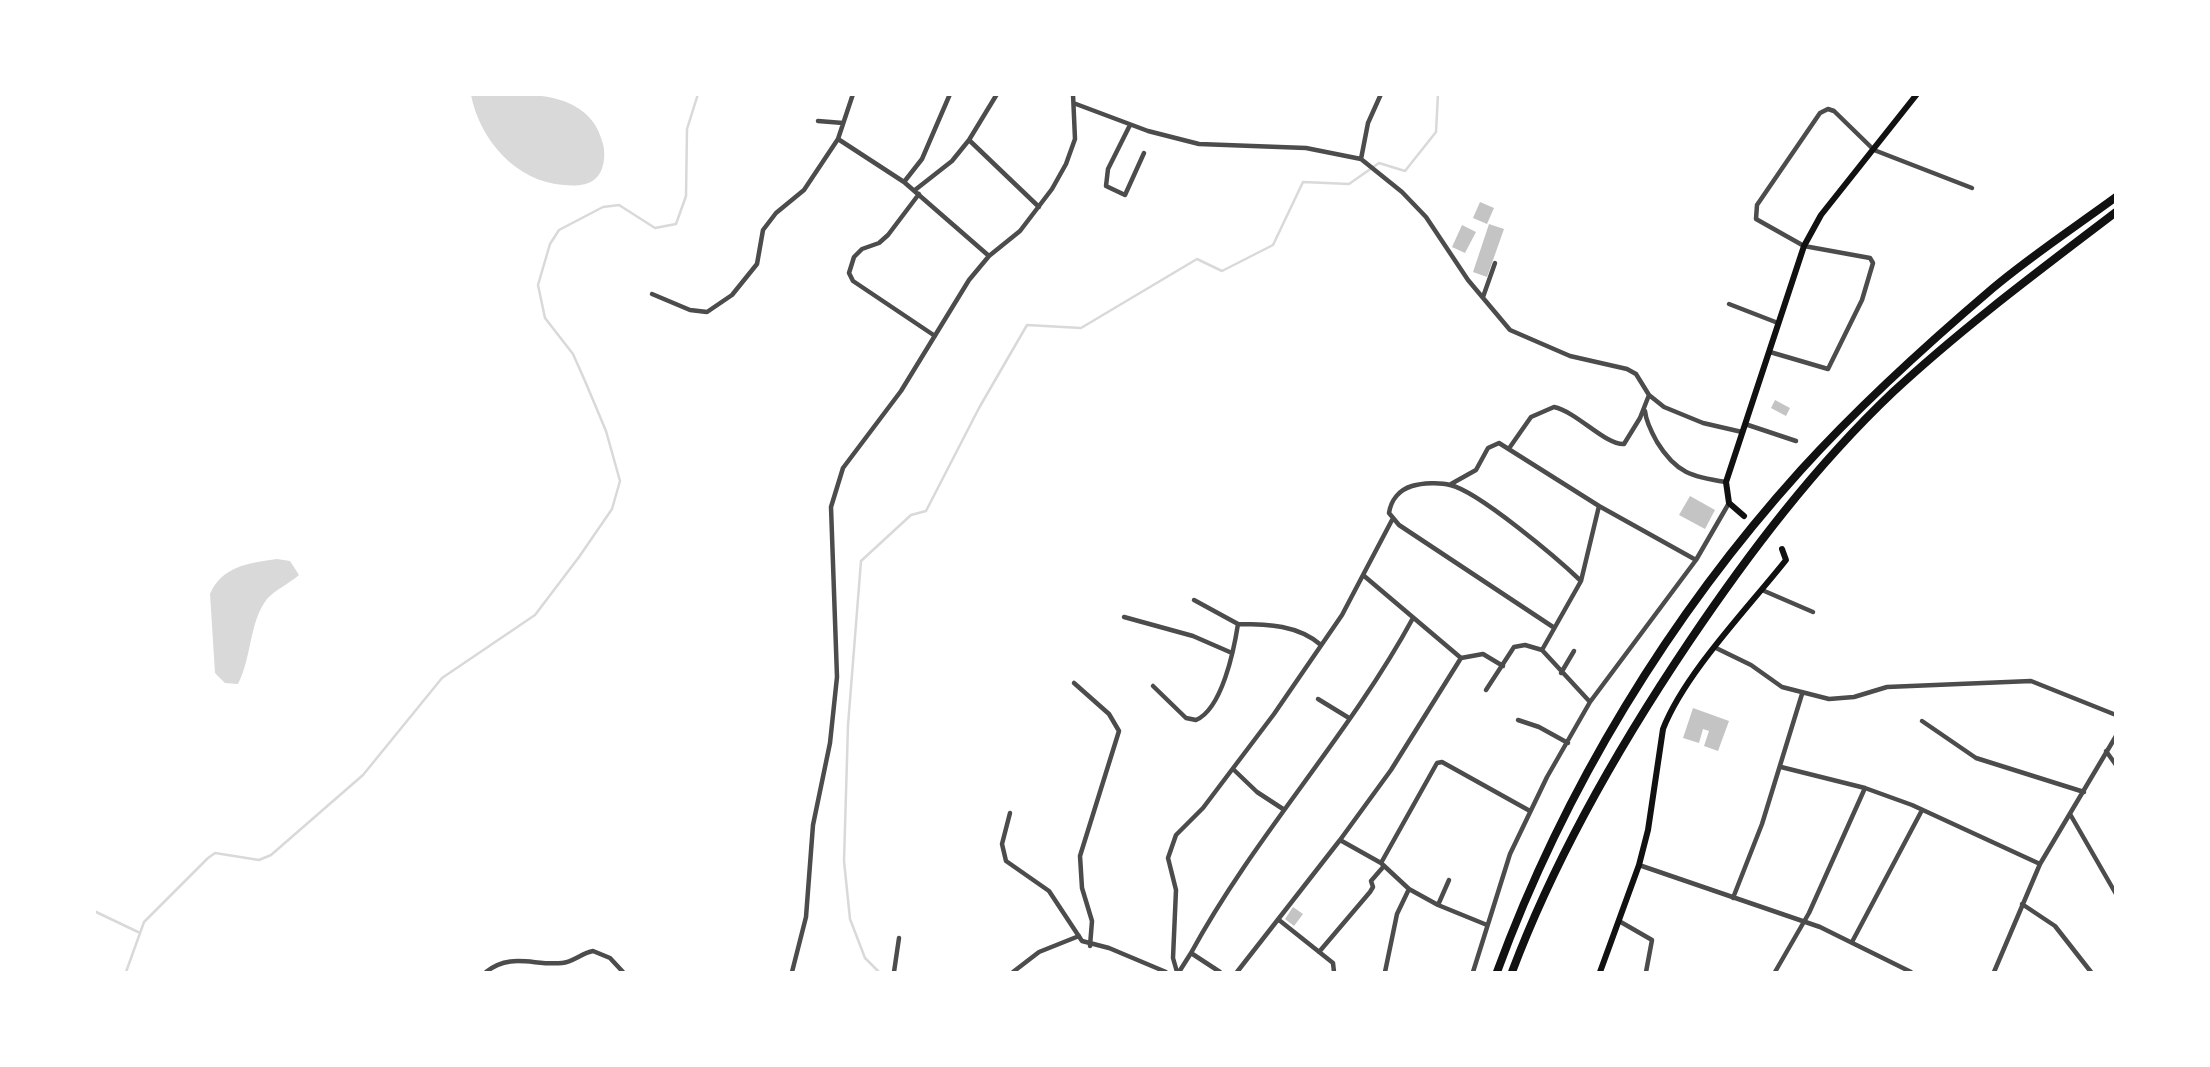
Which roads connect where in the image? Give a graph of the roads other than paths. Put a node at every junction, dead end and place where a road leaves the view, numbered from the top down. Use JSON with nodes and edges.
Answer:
{"nodes":[{"id":1,"x":853,"y":94,"type":"edge"},
{"id":2,"x":950,"y":94,"type":"edge"},
{"id":3,"x":997,"y":94,"type":"edge"},
{"id":4,"x":1073,"y":94,"type":"edge"},
{"id":5,"x":1381,"y":94,"type":"edge"},
{"id":6,"x":1917,"y":94,"type":"edge"},
{"id":7,"x":1076,"y":104,"type":"junction"},
{"id":8,"x":818,"y":121,"type":"dead end"},
{"id":9,"x":843,"y":123,"type":"junction"},
{"id":10,"x":1130,"y":125,"type":"junction"},
{"id":11,"x":838,"y":139,"type":"junction"},
{"id":12,"x":969,"y":140,"type":"junction"},
{"id":13,"x":1874,"y":150,"type":"junction"},
{"id":14,"x":1144,"y":153,"type":"dead end"},
{"id":15,"x":1361,"y":159,"type":"junction"},
{"id":16,"x":904,"y":182,"type":"junction"},
{"id":17,"x":1972,"y":188,"type":"dead end"},
{"id":18,"x":917,"y":192,"type":"junction"},
{"id":19,"x":2116,"y":197,"type":"edge"},
{"id":20,"x":1039,"y":207,"type":"junction"},
{"id":21,"x":2116,"y":212,"type":"edge"},
{"id":22,"x":1804,"y":246,"type":"junction"},
{"id":23,"x":989,"y":257,"type":"junction"},
{"id":24,"x":1495,"y":263,"type":"dead end"},
{"id":25,"x":652,"y":294,"type":"dead end"},
{"id":26,"x":1483,"y":297,"type":"junction"},
{"id":27,"x":1729,"y":304,"type":"dead end"},
{"id":28,"x":1778,"y":323,"type":"junction"},
{"id":29,"x":935,"y":336,"type":"junction"},
{"id":30,"x":1770,"y":352,"type":"junction"},
{"id":31,"x":1649,"y":395,"type":"junction"},
{"id":32,"x":1644,"y":408,"type":"junction"},
{"id":33,"x":1745,"y":424,"type":"junction"},
{"id":34,"x":1742,"y":432,"type":"junction"},
{"id":35,"x":1796,"y":441,"type":"dead end"},
{"id":36,"x":1510,"y":447,"type":"junction"},
{"id":37,"x":1726,"y":482,"type":"junction"},
{"id":38,"x":1450,"y":485,"type":"junction"},
{"id":39,"x":1729,"y":503,"type":"junction"},
{"id":40,"x":1599,"y":506,"type":"junction"},
{"id":41,"x":1744,"y":516,"type":"dead end"},
{"id":42,"x":1392,"y":520,"type":"junction"},
{"id":43,"x":1783,"y":551,"type":"dead end"},
{"id":44,"x":1696,"y":560,"type":"junction"},
{"id":45,"x":1363,"y":575,"type":"junction"},
{"id":46,"x":1581,"y":581,"type":"junction"},
{"id":47,"x":1762,"y":590,"type":"junction"},
{"id":48,"x":1194,"y":600,"type":"dead end"},
{"id":49,"x":1813,"y":612,"type":"dead end"},
{"id":50,"x":1124,"y":617,"type":"dead end"},
{"id":51,"x":1413,"y":618,"type":"junction"},
{"id":52,"x":1238,"y":624,"type":"junction"},
{"id":53,"x":1553,"y":627,"type":"junction"},
{"id":54,"x":1321,"y":645,"type":"junction"},
{"id":55,"x":1716,"y":648,"type":"junction"},
{"id":56,"x":1542,"y":650,"type":"junction"},
{"id":57,"x":1574,"y":651,"type":"dead end"},
{"id":58,"x":1232,"y":653,"type":"junction"},
{"id":59,"x":1461,"y":659,"type":"junction"},
{"id":60,"x":1503,"y":666,"type":"junction"},
{"id":61,"x":1561,"y":673,"type":"junction"},
{"id":62,"x":1074,"y":683,"type":"dead end"},
{"id":63,"x":1153,"y":686,"type":"dead end"},
{"id":64,"x":1486,"y":691,"type":"dead end"},
{"id":65,"x":1802,"y":694,"type":"junction"},
{"id":66,"x":1318,"y":699,"type":"dead end"},
{"id":67,"x":1590,"y":702,"type":"junction"},
{"id":68,"x":2116,"y":715,"type":"edge"},
{"id":69,"x":1349,"y":718,"type":"junction"},
{"id":70,"x":1518,"y":720,"type":"dead end"},
{"id":71,"x":1922,"y":721,"type":"dead end"},
{"id":72,"x":2116,"y":736,"type":"edge"},
{"id":73,"x":1568,"y":743,"type":"junction"},
{"id":74,"x":2106,"y":751,"type":"junction"},
{"id":75,"x":2116,"y":765,"type":"edge"},
{"id":76,"x":1781,"y":767,"type":"junction"},
{"id":77,"x":1233,"y":769,"type":"junction"},
{"id":78,"x":1865,"y":788,"type":"junction"},
{"id":79,"x":2084,"y":792,"type":"junction"},
{"id":80,"x":1283,"y":809,"type":"junction"},
{"id":81,"x":1530,"y":811,"type":"junction"},
{"id":82,"x":1921,"y":812,"type":"junction"},
{"id":83,"x":1010,"y":813,"type":"dead end"},
{"id":84,"x":2070,"y":813,"type":"junction"},
{"id":85,"x":1340,"y":840,"type":"junction"},
{"id":86,"x":1383,"y":864,"type":"junction"},
{"id":87,"x":2040,"y":864,"type":"junction"},
{"id":88,"x":1639,"y":865,"type":"junction"},
{"id":89,"x":1449,"y":880,"type":"dead end"},
{"id":90,"x":1409,"y":888,"type":"junction"},
{"id":91,"x":2116,"y":894,"type":"edge"},
{"id":92,"x":1733,"y":898,"type":"junction"},
{"id":93,"x":2022,"y":904,"type":"junction"},
{"id":94,"x":1438,"y":905,"type":"junction"},
{"id":95,"x":1279,"y":920,"type":"junction"},
{"id":96,"x":1804,"y":920,"type":"junction"},
{"id":97,"x":1619,"y":921,"type":"junction"},
{"id":98,"x":1487,"y":925,"type":"junction"},
{"id":99,"x":1079,"y":936,"type":"junction"},
{"id":100,"x":899,"y":938,"type":"dead end"},
{"id":101,"x":1852,"y":942,"type":"junction"},
{"id":102,"x":1090,"y":946,"type":"junction"},
{"id":103,"x":1319,"y":952,"type":"junction"},
{"id":104,"x":1191,"y":953,"type":"junction"},
{"id":105,"x":1904,"y":971,"type":"edge"},
{"id":106,"x":486,"y":972,"type":"edge"},
{"id":107,"x":623,"y":972,"type":"edge"},
{"id":108,"x":792,"y":972,"type":"edge"},
{"id":109,"x":894,"y":972,"type":"edge"},
{"id":110,"x":1015,"y":972,"type":"edge"},
{"id":111,"x":1166,"y":972,"type":"edge"},
{"id":112,"x":1178,"y":972,"type":"edge"},
{"id":113,"x":1220,"y":972,"type":"edge"},
{"id":114,"x":1237,"y":972,"type":"edge"},
{"id":115,"x":1334,"y":972,"type":"edge"},
{"id":116,"x":1385,"y":972,"type":"edge"},
{"id":117,"x":1473,"y":972,"type":"edge"},
{"id":118,"x":1497,"y":972,"type":"edge"},
{"id":119,"x":1512,"y":972,"type":"edge"},
{"id":120,"x":1600,"y":972,"type":"edge"},
{"id":121,"x":1646,"y":972,"type":"edge"},
{"id":122,"x":1774,"y":972,"type":"edge"},
{"id":123,"x":1911,"y":972,"type":"edge"},
{"id":124,"x":1994,"y":972,"type":"edge"},
{"id":125,"x":2091,"y":972,"type":"edge"}],
"edges":[{"from":1,"to":9,"type":"street"},
{"from":2,"to":16,"type":"street"},
{"from":3,"to":12,"type":"street"},
{"from":4,"to":7,"type":"street"},
{"from":5,"to":15,"type":"street"},
{"from":6,"to":13,"type":"main road"},
{"from":7,"to":10,"type":"street"},
{"from":7,"to":20,"type":"street"},
{"from":8,"to":9,"type":"street"},
{"from":9,"to":11,"type":"street"},
{"from":10,"to":14,"type":"street"},
{"from":10,"to":15,"type":"street"},
{"from":11,"to":16,"type":"street"},
{"from":11,"to":25,"type":"street"},
{"from":12,"to":18,"type":"street"},
{"from":12,"to":20,"type":"street"},
{"from":13,"to":17,"type":"street"},
{"from":13,"to":22,"type":"main road"},
{"from":13,"to":22,"type":"street"},
{"from":15,"to":26,"type":"street"},
{"from":16,"to":18,"type":"street"},
{"from":18,"to":23,"type":"street"},
{"from":18,"to":29,"type":"street"},
{"from":19,"to":118,"type":"highway"},
{"from":20,"to":23,"type":"street"},
{"from":21,"to":119,"type":"highway"},
{"from":22,"to":28,"type":"main road"},
{"from":22,"to":30,"type":"street"},
{"from":23,"to":29,"type":"street"},
{"from":24,"to":26,"type":"street"},
{"from":26,"to":31,"type":"street"},
{"from":27,"to":28,"type":"street"},
{"from":28,"to":30,"type":"main road"},
{"from":29,"to":108,"type":"street"},
{"from":30,"to":33,"type":"main road"},
{"from":31,"to":32,"type":"street"},
{"from":31,"to":34,"type":"street"},
{"from":32,"to":36,"type":"street"},
{"from":32,"to":37,"type":"street"},
{"from":33,"to":34,"type":"main road"},
{"from":33,"to":35,"type":"street"},
{"from":34,"to":37,"type":"main road"},
{"from":36,"to":38,"type":"street"},
{"from":36,"to":40,"type":"street"},
{"from":37,"to":39,"type":"main road"},
{"from":38,"to":42,"type":"street"},
{"from":38,"to":46,"type":"street"},
{"from":39,"to":41,"type":"main road"},
{"from":39,"to":44,"type":"street"},
{"from":40,"to":44,"type":"street"},
{"from":40,"to":46,"type":"street"},
{"from":42,"to":45,"type":"street"},
{"from":42,"to":53,"type":"street"},
{"from":43,"to":47,"type":"main road"},
{"from":44,"to":67,"type":"street"},
{"from":45,"to":51,"type":"street"},
{"from":45,"to":54,"type":"street"},
{"from":46,"to":53,"type":"street"},
{"from":47,"to":49,"type":"street"},
{"from":47,"to":55,"type":"main road"},
{"from":48,"to":52,"type":"street"},
{"from":50,"to":58,"type":"street"},
{"from":51,"to":59,"type":"street"},
{"from":51,"to":69,"type":"street"},
{"from":52,"to":54,"type":"street"},
{"from":52,"to":58,"type":"street"},
{"from":53,"to":56,"type":"street"},
{"from":54,"to":77,"type":"street"},
{"from":55,"to":65,"type":"street"},
{"from":55,"to":88,"type":"main road"},
{"from":56,"to":60,"type":"street"},
{"from":56,"to":61,"type":"street"},
{"from":57,"to":61,"type":"street"},
{"from":58,"to":63,"type":"street"},
{"from":59,"to":60,"type":"street"},
{"from":59,"to":85,"type":"street"},
{"from":60,"to":64,"type":"street"},
{"from":61,"to":67,"type":"street"},
{"from":62,"to":102,"type":"street"},
{"from":65,"to":68,"type":"street"},
{"from":65,"to":76,"type":"street"},
{"from":66,"to":69,"type":"street"},
{"from":67,"to":73,"type":"street"},
{"from":69,"to":80,"type":"street"},
{"from":70,"to":73,"type":"street"},
{"from":71,"to":79,"type":"street"},
{"from":72,"to":74,"type":"street"},
{"from":73,"to":81,"type":"street"},
{"from":74,"to":75,"type":"street"},
{"from":74,"to":79,"type":"street"},
{"from":76,"to":78,"type":"street"},
{"from":76,"to":92,"type":"street"},
{"from":77,"to":80,"type":"street"},
{"from":77,"to":112,"type":"street"},
{"from":78,"to":82,"type":"street"},
{"from":78,"to":96,"type":"street"},
{"from":79,"to":84,"type":"street"},
{"from":80,"to":104,"type":"street"},
{"from":81,"to":86,"type":"street"},
{"from":81,"to":98,"type":"street"},
{"from":82,"to":87,"type":"street"},
{"from":82,"to":101,"type":"street"},
{"from":83,"to":99,"type":"street"},
{"from":84,"to":87,"type":"street"},
{"from":84,"to":91,"type":"street"},
{"from":85,"to":86,"type":"street"},
{"from":85,"to":95,"type":"street"},
{"from":86,"to":90,"type":"street"},
{"from":86,"to":103,"type":"street"},
{"from":87,"to":93,"type":"street"},
{"from":88,"to":92,"type":"street"},
{"from":88,"to":97,"type":"main road"},
{"from":89,"to":94,"type":"street"},
{"from":90,"to":94,"type":"street"},
{"from":90,"to":116,"type":"street"},
{"from":92,"to":96,"type":"street"},
{"from":93,"to":124,"type":"street"},
{"from":93,"to":125,"type":"street"},
{"from":94,"to":98,"type":"street"},
{"from":95,"to":103,"type":"street"},
{"from":95,"to":114,"type":"street"},
{"from":96,"to":101,"type":"street"},
{"from":96,"to":122,"type":"street"},
{"from":97,"to":120,"type":"main road"},
{"from":97,"to":121,"type":"street"},
{"from":98,"to":117,"type":"street"},
{"from":99,"to":102,"type":"street"},
{"from":99,"to":110,"type":"street"},
{"from":100,"to":109,"type":"street"},
{"from":101,"to":105,"type":"street"},
{"from":102,"to":111,"type":"street"},
{"from":103,"to":115,"type":"street"},
{"from":104,"to":112,"type":"street"},
{"from":104,"to":113,"type":"street"},
{"from":105,"to":123,"type":"street"},
{"from":106,"to":107,"type":"street"}]}
